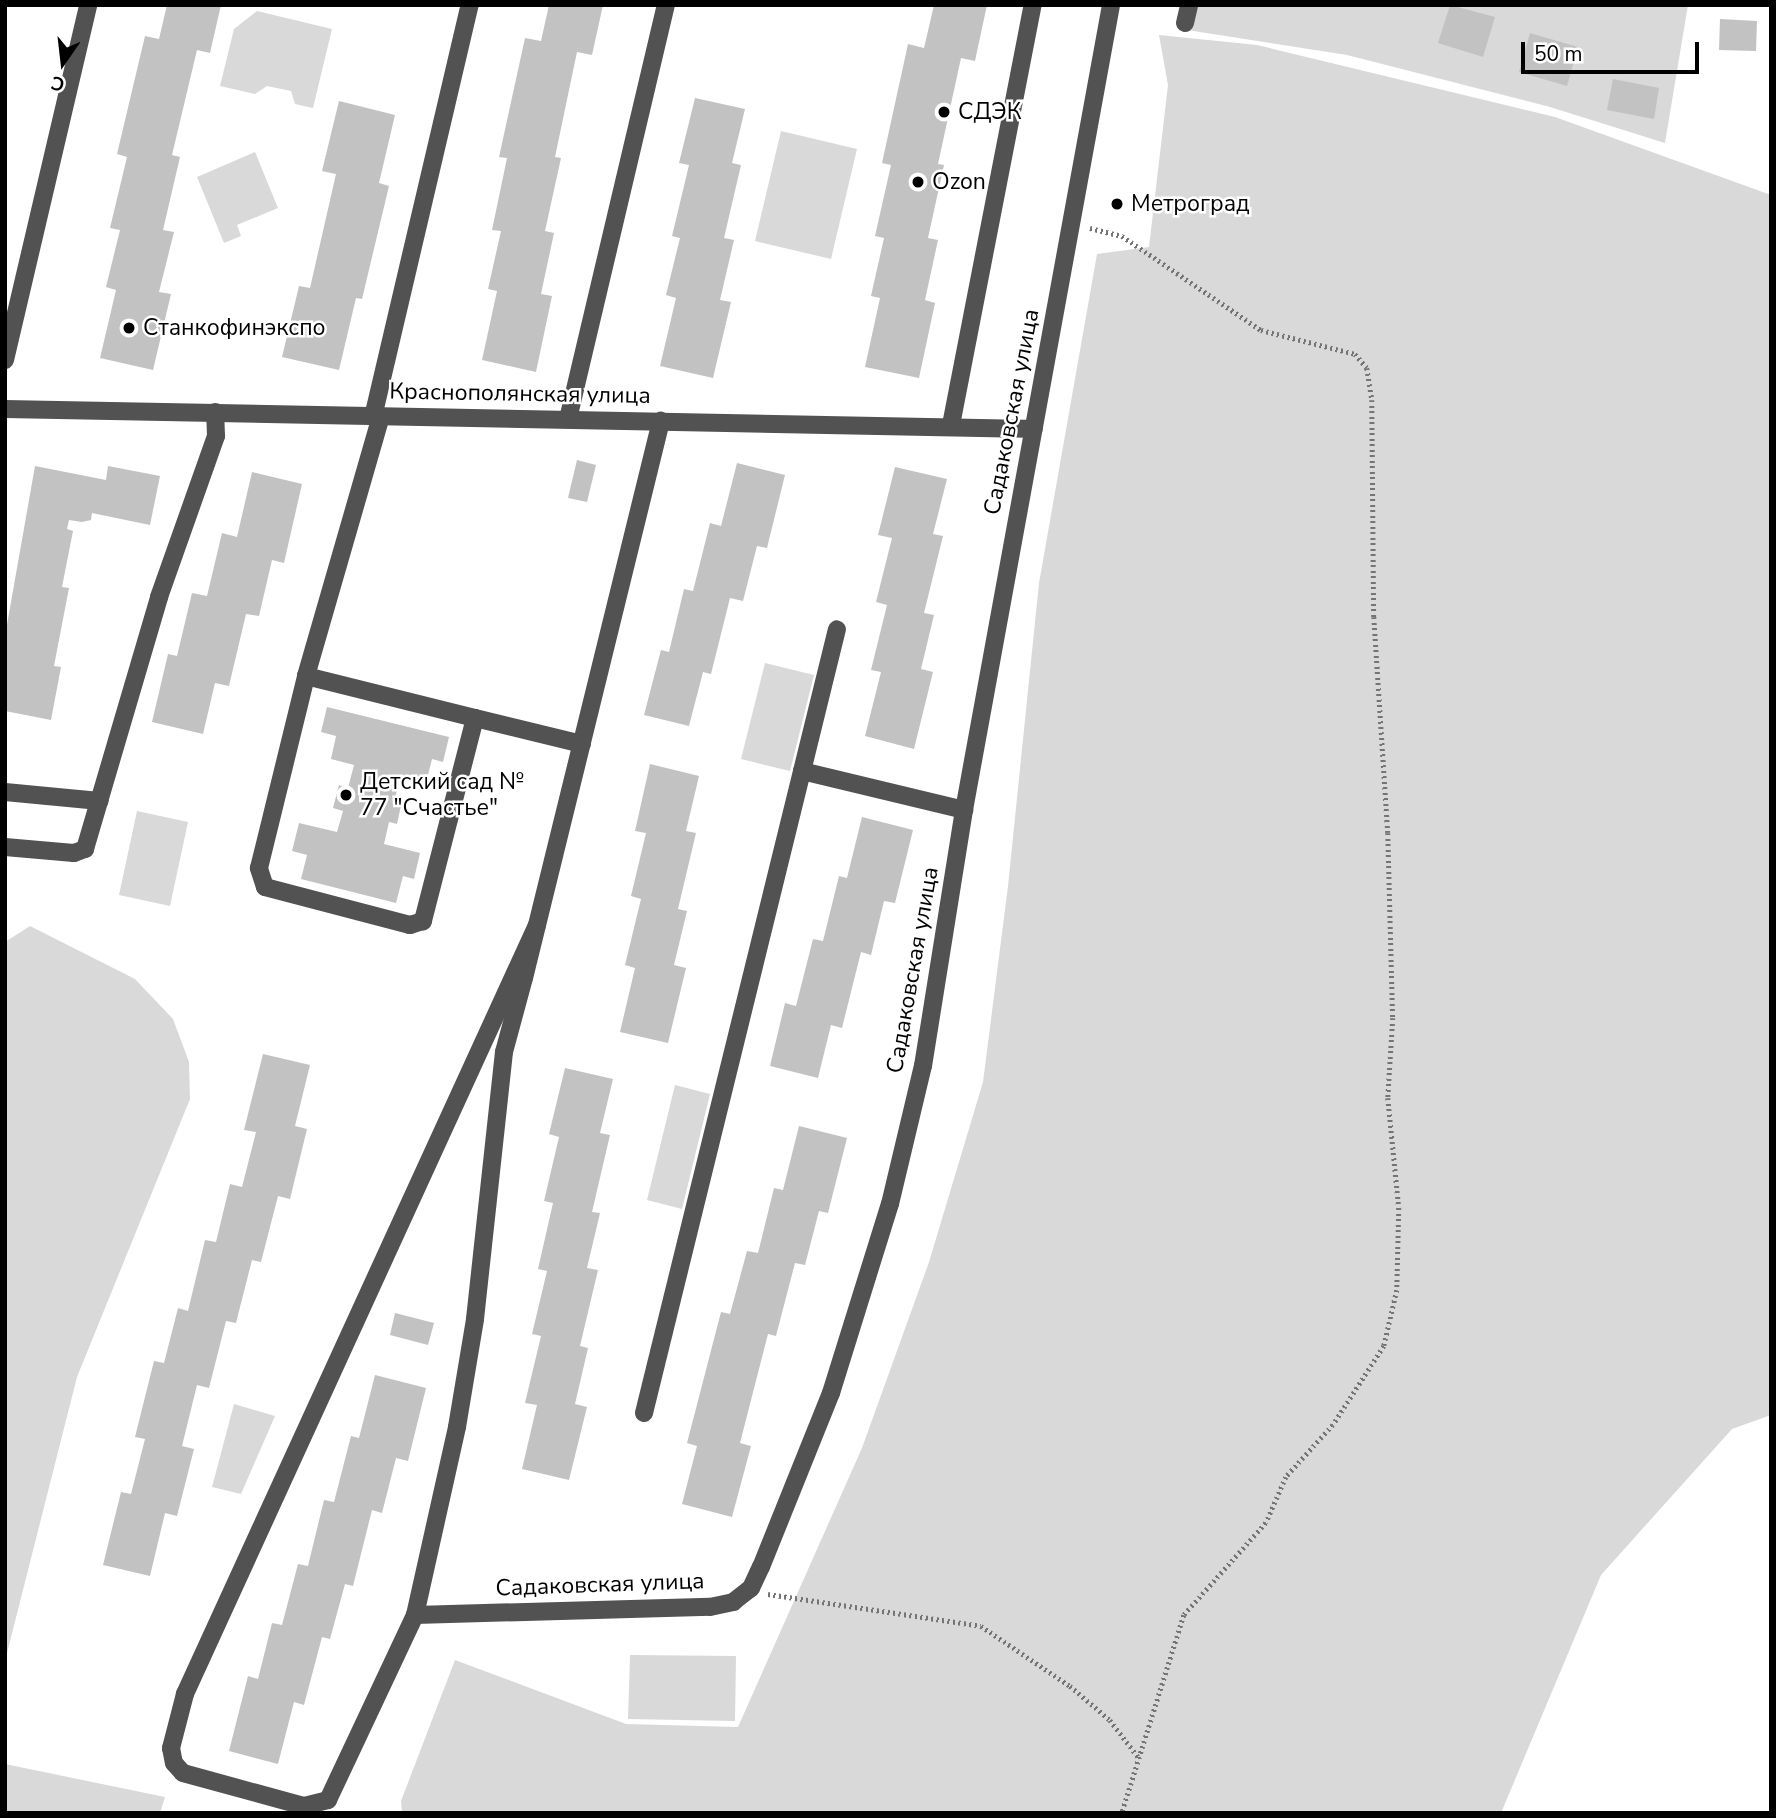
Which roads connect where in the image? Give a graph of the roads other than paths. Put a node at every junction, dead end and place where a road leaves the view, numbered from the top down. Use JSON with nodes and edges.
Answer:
{"nodes":[{"id":1,"x":88,"y":5,"type":"edge"},
{"id":2,"x":470,"y":5,"type":"edge"},
{"id":3,"x":666,"y":5,"type":"edge"},
{"id":4,"x":1032,"y":5,"type":"edge"},
{"id":5,"x":1111,"y":5,"type":"edge"},
{"id":6,"x":5,"y":360,"type":"edge"},
{"id":7,"x":5,"y":409,"type":"edge"},
{"id":8,"x":215,"y":412,"type":"junction"},
{"id":9,"x":377,"y":417,"type":"junction"},
{"id":10,"x":568,"y":419,"type":"junction"},
{"id":11,"x":661,"y":421,"type":"junction"},
{"id":12,"x":951,"y":425,"type":"junction"},
{"id":13,"x":1034,"y":429,"type":"junction"},
{"id":14,"x":837,"y":629,"type":"dead end"},
{"id":15,"x":306,"y":676,"type":"junction"},
{"id":16,"x":475,"y":718,"type":"junction"},
{"id":17,"x":582,"y":744,"type":"junction"},
{"id":18,"x":802,"y":771,"type":"junction"},
{"id":19,"x":5,"y":792,"type":"edge"},
{"id":20,"x":100,"y":801,"type":"junction"},
{"id":21,"x":964,"y":810,"type":"junction"},
{"id":22,"x":5,"y":847,"type":"edge"},
{"id":23,"x":537,"y":925,"type":"junction"},
{"id":24,"x":644,"y":1413,"type":"dead end"},
{"id":25,"x":415,"y":1615,"type":"junction"},
{"id":26,"x":337,"y":1788,"type":"junction"},
{"id":27,"x":329,"y":1813,"type":"edge"}],
"edges":[{"from":1,"to":6,"type":"street"},
{"from":2,"to":9,"type":"street"},
{"from":3,"to":10,"type":"street"},
{"from":4,"to":12,"type":"street"},
{"from":5,"to":13,"type":"street","name":"Садаковская улица"},
{"from":7,"to":8,"type":"street","name":"Краснополянская улица"},
{"from":8,"to":9,"type":"street","name":"Краснополянская улица"},
{"from":8,"to":20,"type":"street"},
{"from":9,"to":10,"type":"street","name":"Краснополянская улица"},
{"from":9,"to":15,"type":"street"},
{"from":10,"to":11,"type":"street","name":"Краснополянская улица"},
{"from":11,"to":12,"type":"street","name":"Краснополянская улица"},
{"from":11,"to":17,"type":"street"},
{"from":12,"to":13,"type":"street","name":"Краснополянская улица"},
{"from":13,"to":21,"type":"street","name":"Садаковская улица"},
{"from":14,"to":18,"type":"street"},
{"from":15,"to":16,"type":"street"},
{"from":15,"to":16,"type":"street"},
{"from":16,"to":17,"type":"street"},
{"from":17,"to":23,"type":"street"},
{"from":18,"to":21,"type":"street"},
{"from":18,"to":24,"type":"street"},
{"from":19,"to":20,"type":"street"},
{"from":20,"to":22,"type":"street"},
{"from":21,"to":25,"type":"street","name":"Садаковская улица"},
{"from":23,"to":25,"type":"street"},
{"from":23,"to":26,"type":"street"},
{"from":25,"to":26,"type":"street"},
{"from":26,"to":27,"type":"street"}]}
